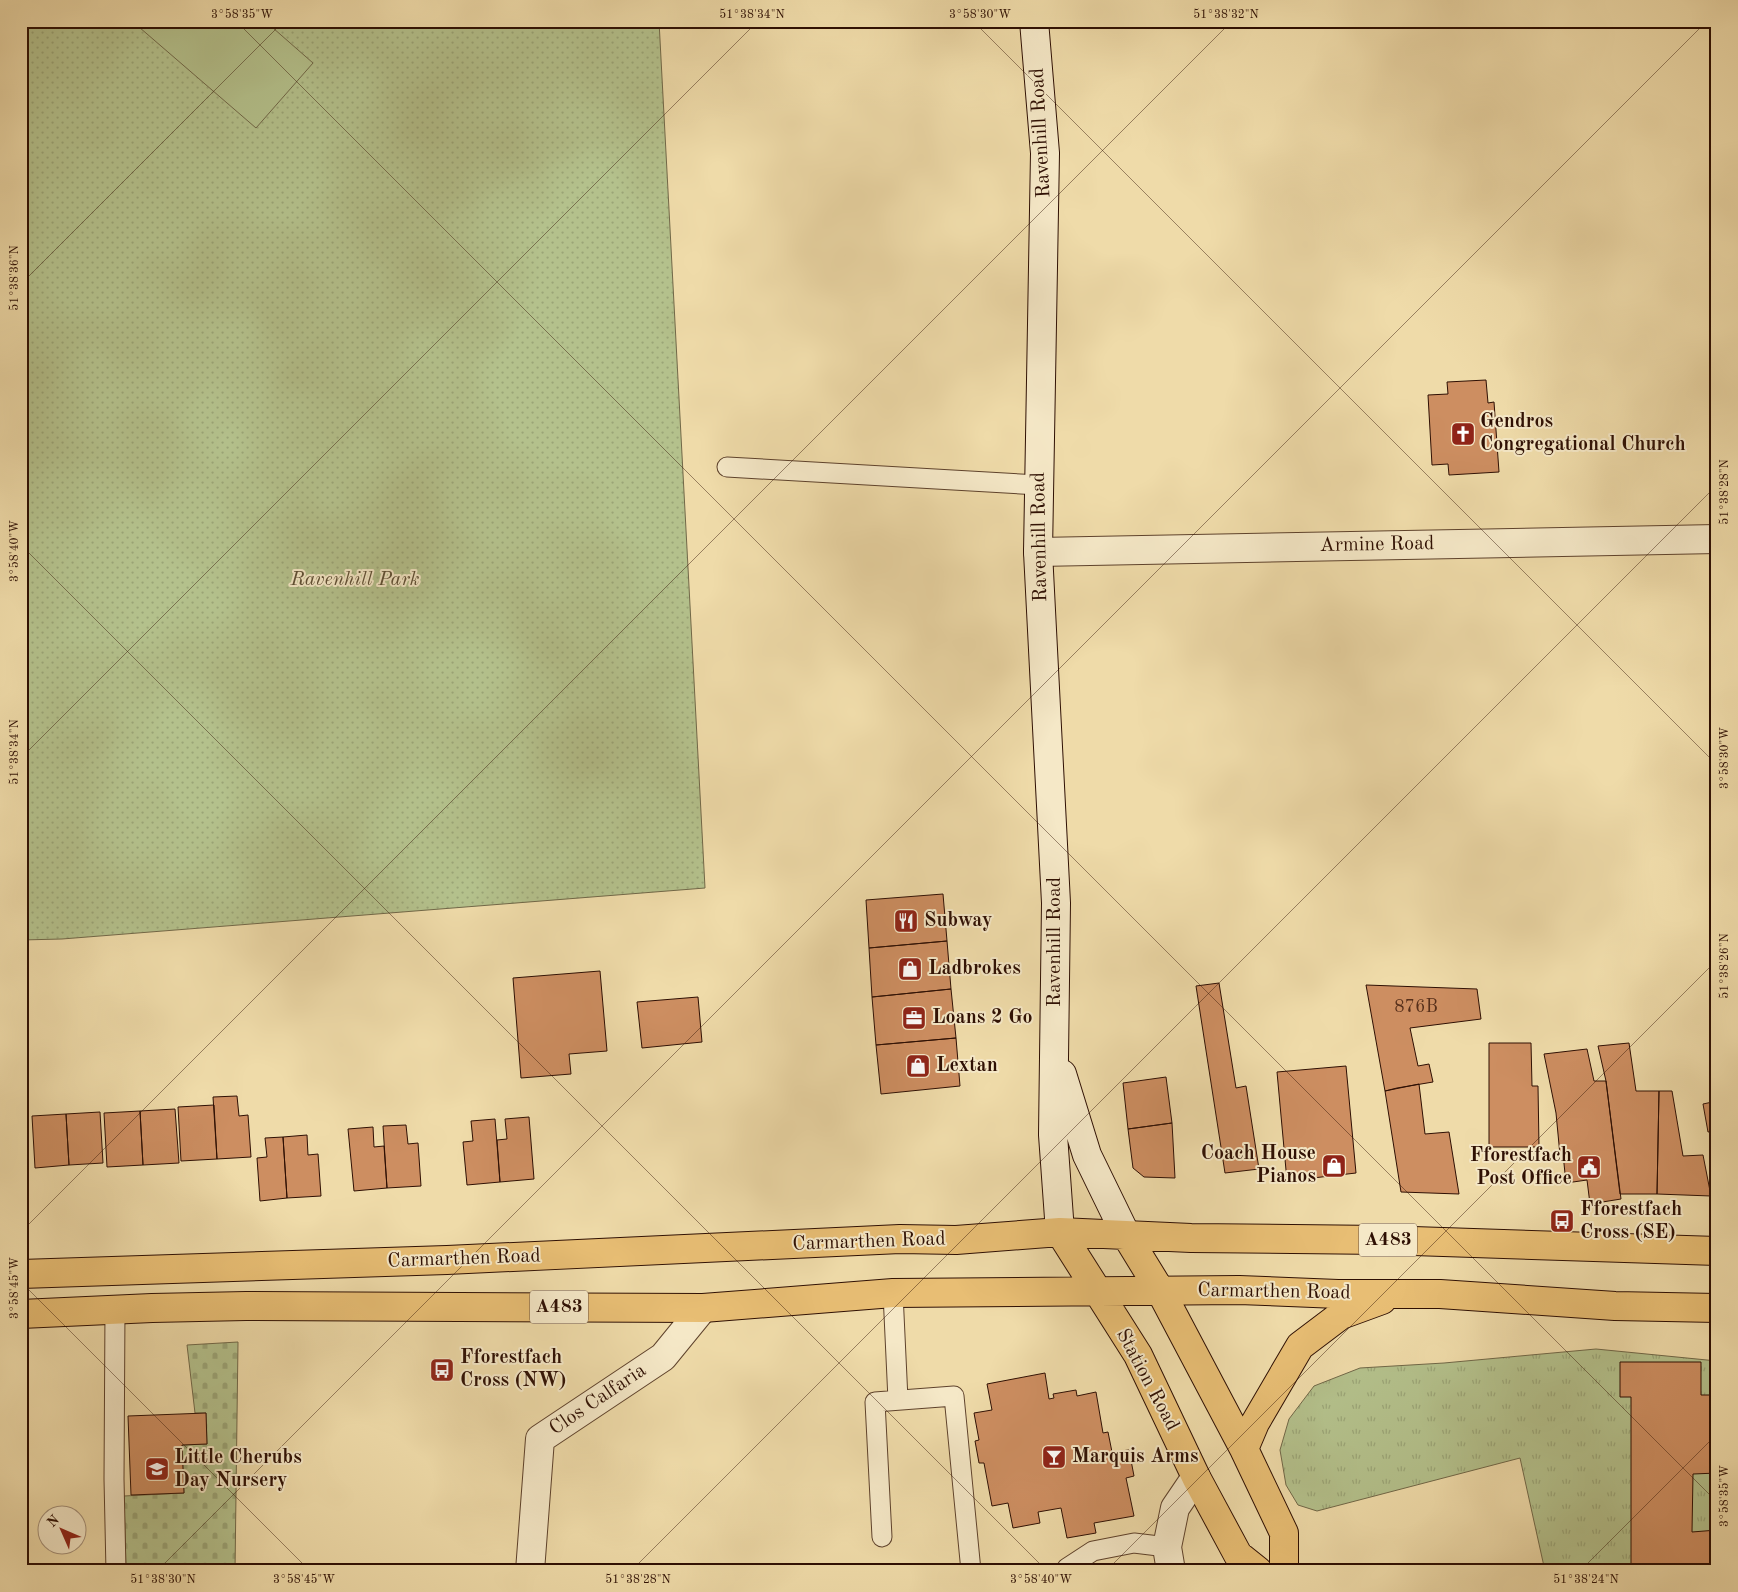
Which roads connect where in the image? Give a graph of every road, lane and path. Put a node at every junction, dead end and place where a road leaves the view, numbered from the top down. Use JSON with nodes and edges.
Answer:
{"nodes":[{"id":1,"x":1034,"y":21,"type":"edge"},
{"id":2,"x":728,"y":467,"type":"dead end"},
{"id":3,"x":1039,"y":485,"type":"junction"},
{"id":4,"x":1717,"y":539,"type":"edge"},
{"id":5,"x":1038,"y":552,"type":"junction"},
{"id":6,"x":1055,"y":1054,"type":"junction"},
{"id":7,"x":1060,"y":1232,"type":"junction"},
{"id":8,"x":1126,"y":1235,"type":"junction"},
{"id":9,"x":1717,"y":1251,"type":"edge"},
{"id":10,"x":21,"y":1274,"type":"edge"},
{"id":11,"x":1096,"y":1291,"type":"junction"},
{"id":12,"x":1161,"y":1292,"type":"junction"},
{"id":13,"x":893,"y":1293,"type":"junction"},
{"id":14,"x":1402,"y":1293,"type":"junction"},
{"id":15,"x":703,"y":1308,"type":"junction"},
{"id":16,"x":1717,"y":1308,"type":"edge"},
{"id":17,"x":115,"y":1310,"type":"junction"},
{"id":18,"x":21,"y":1314,"type":"edge"},
{"id":19,"x":898,"y":1400,"type":"junction"},
{"id":20,"x":1244,"y":1449,"type":"junction"},
{"id":21,"x":1196,"y":1477,"type":"junction"},
{"id":22,"x":882,"y":1538,"type":"dead end"},
{"id":23,"x":1169,"y":1559,"type":"edge"},
{"id":24,"x":116,"y":1571,"type":"edge"},
{"id":25,"x":530,"y":1571,"type":"edge"},
{"id":26,"x":971,"y":1571,"type":"edge"},
{"id":27,"x":1065,"y":1571,"type":"edge"},
{"id":28,"x":1258,"y":1571,"type":"edge"},
{"id":29,"x":1284,"y":1571,"type":"edge"}],
"edges":[{"from":1,"to":3,"type":"street","name":"Ravenhill Road"},
{"from":2,"to":3,"type":"lane"},
{"from":3,"to":5,"type":"street","name":"Ravenhill Road"},
{"from":4,"to":5,"type":"street","name":"Armine Road"},
{"from":5,"to":6,"type":"street","name":"Ravenhill Road"},
{"from":6,"to":7,"type":"street","name":"Ravenhill Road"},
{"from":6,"to":8,"type":"street","name":"Ravenhill Road"},
{"from":7,"to":8,"type":"main road","name":"Carmarthen Road","number":"A483"},
{"from":7,"to":10,"type":"main road","name":"Carmarthen Road","number":"A483"},
{"from":7,"to":11,"type":"main road","name":"Station Road"},
{"from":8,"to":9,"type":"main road","name":"Carmarthen Road","number":"A483"},
{"from":8,"to":12,"type":"main road"},
{"from":11,"to":12,"type":"main road","name":"Carmarthen Road","number":"A483"},
{"from":11,"to":13,"type":"main road","name":"Carmarthen Road","number":"A483"},
{"from":11,"to":21,"type":"main road","name":"Station Road"},
{"from":12,"to":14,"type":"main road","name":"Carmarthen Road","number":"A483"},
{"from":12,"to":20,"type":"main road"},
{"from":13,"to":15,"type":"main road","name":"Carmarthen Road","number":"A483"},
{"from":13,"to":19,"type":"lane"},
{"from":14,"to":16,"type":"main road","name":"Carmarthen Road","number":"A483"},
{"from":14,"to":20,"type":"main road"},
{"from":15,"to":17,"type":"main road","name":"Carmarthen Road","number":"A483"},
{"from":15,"to":25,"type":"street","name":"Clos Calfaria"},
{"from":17,"to":18,"type":"main road","name":"Carmarthen Road","number":"A483"},
{"from":17,"to":24,"type":"lane"},
{"from":19,"to":22,"type":"lane"},
{"from":19,"to":26,"type":"lane"},
{"from":20,"to":29,"type":"main road"},
{"from":21,"to":23,"type":"street"},
{"from":21,"to":28,"type":"main road","name":"Station Road"},
{"from":23,"to":27,"type":"lane"}]}
